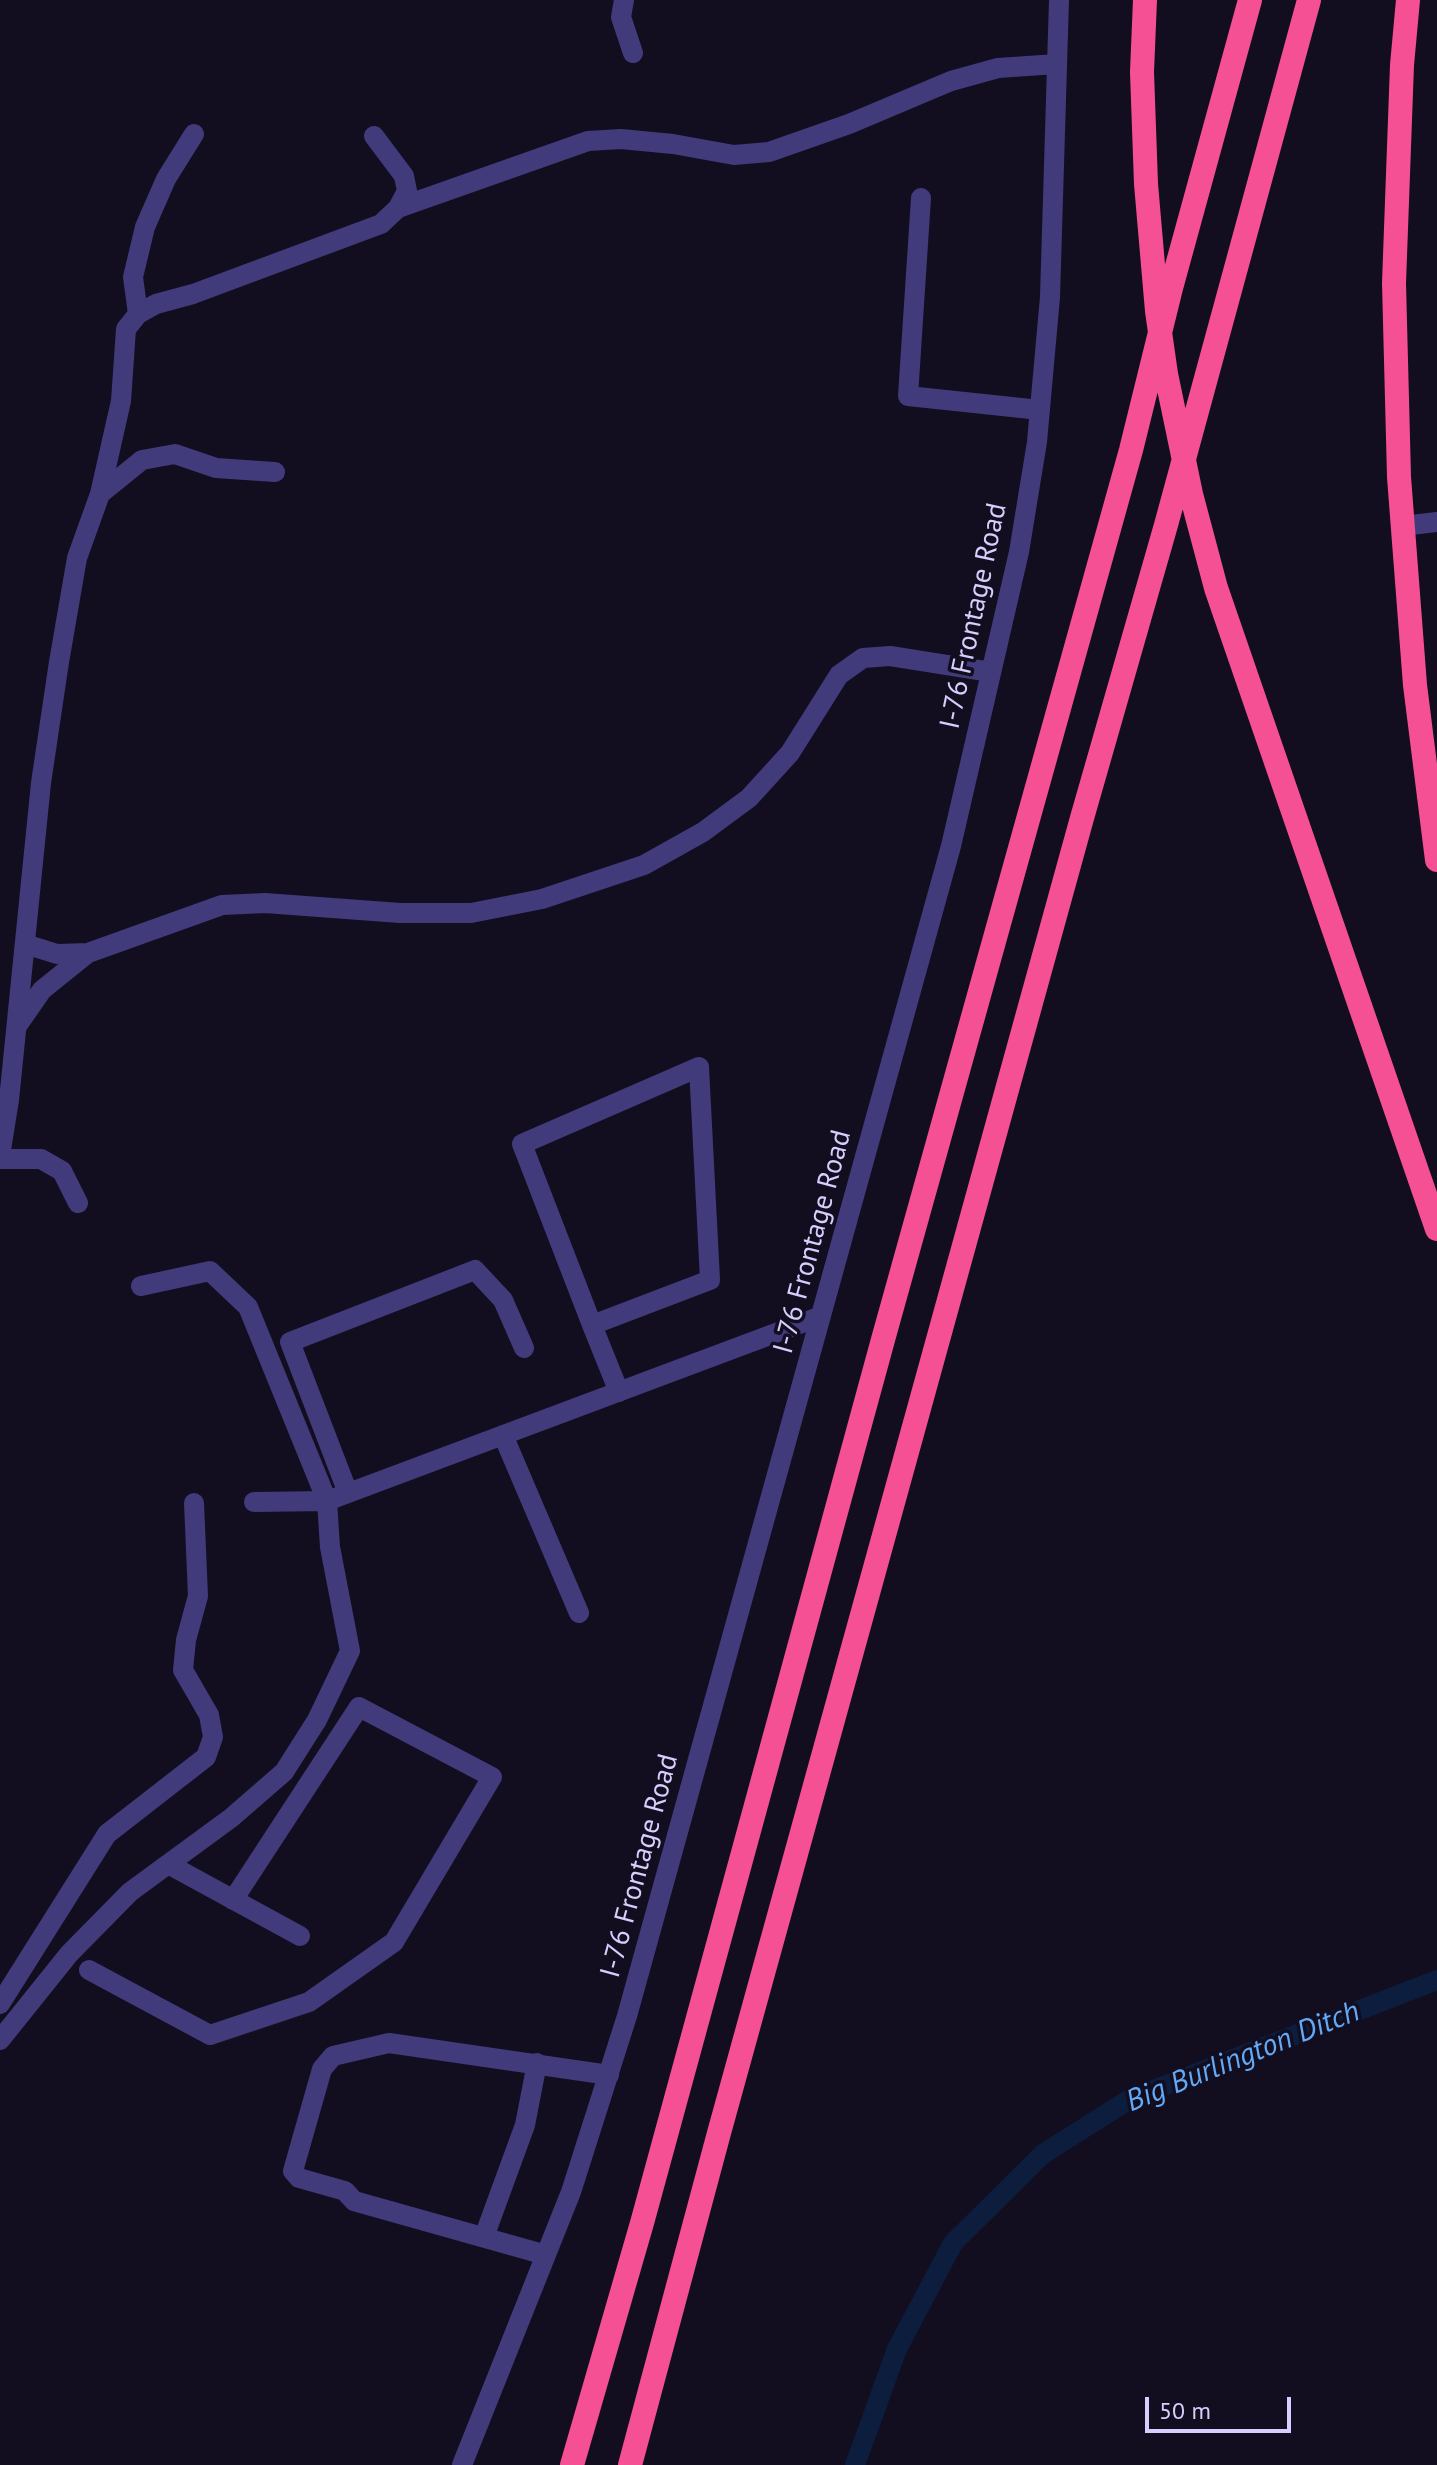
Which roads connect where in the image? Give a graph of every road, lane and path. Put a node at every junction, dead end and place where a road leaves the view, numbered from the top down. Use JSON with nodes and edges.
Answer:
{"nodes":[{"id":1,"x":624,"y":0,"type":"edge"},
{"id":2,"x":1059,"y":0,"type":"edge"},
{"id":3,"x":1145,"y":0,"type":"edge"},
{"id":4,"x":1250,"y":0,"type":"edge"},
{"id":5,"x":1309,"y":0,"type":"edge"},
{"id":6,"x":1408,"y":0,"type":"edge"},
{"id":7,"x":633,"y":53,"type":"dead end"},
{"id":8,"x":1057,"y":64,"type":"junction"},
{"id":9,"x":194,"y":134,"type":"dead end"},
{"id":10,"x":374,"y":136,"type":"dead end"},
{"id":11,"x":921,"y":198,"type":"dead end"},
{"id":12,"x":398,"y":208,"type":"junction"},
{"id":13,"x":138,"y":314,"type":"junction"},
{"id":14,"x":1040,"y":410,"type":"junction"},
{"id":15,"x":275,"y":472,"type":"dead end"},
{"id":16,"x":100,"y":494,"type":"junction"},
{"id":17,"x":1437,"y":522,"type":"edge"},
{"id":18,"x":1403,"y":526,"type":"junction"},
{"id":19,"x":991,"y":672,"type":"junction"},
{"id":20,"x":1437,"y":860,"type":"edge"},
{"id":21,"x":25,"y":944,"type":"junction"},
{"id":22,"x":88,"y":953,"type":"junction"},
{"id":23,"x":17,"y":1026,"type":"junction"},
{"id":24,"x":0,"y":1158,"type":"edge"},
{"id":25,"x":78,"y":1203,"type":"dead end"},
{"id":26,"x":1437,"y":1229,"type":"edge"},
{"id":27,"x":141,"y":1286,"type":"dead end"},
{"id":28,"x":821,"y":1316,"type":"junction"},
{"id":29,"x":592,"y":1325,"type":"junction"},
{"id":30,"x":524,"y":1348,"type":"dead end"},
{"id":31,"x":619,"y":1392,"type":"junction"},
{"id":32,"x":503,"y":1435,"type":"junction"},
{"id":33,"x":348,"y":1493,"type":"junction"},
{"id":34,"x":327,"y":1501,"type":"junction"},
{"id":35,"x":254,"y":1502,"type":"dead end"},
{"id":36,"x":194,"y":1503,"type":"dead end"},
{"id":37,"x":579,"y":1613,"type":"dead end"},
{"id":38,"x":330,"y":1692,"type":"junction"},
{"id":39,"x":359,"y":1707,"type":"junction"},
{"id":40,"x":168,"y":1864,"type":"junction"},
{"id":41,"x":233,"y":1900,"type":"junction"},
{"id":42,"x":300,"y":1936,"type":"dead end"},
{"id":43,"x":89,"y":1970,"type":"dead end"},
{"id":44,"x":0,"y":2004,"type":"edge"},
{"id":45,"x":0,"y":2040,"type":"edge"},
{"id":46,"x":537,"y":2063,"type":"junction"},
{"id":47,"x":609,"y":2075,"type":"junction"},
{"id":48,"x":484,"y":2237,"type":"junction"},
{"id":49,"x":546,"y":2255,"type":"junction"},
{"id":50,"x":462,"y":2465,"type":"edge"},
{"id":51,"x":572,"y":2465,"type":"edge"},
{"id":52,"x":630,"y":2465,"type":"edge"}],
"edges":[{"from":1,"to":7,"type":"street"},
{"from":2,"to":8,"type":"street","name":"I-76 Frontage Road"},
{"from":3,"to":26,"type":"highway"},
{"from":4,"to":51,"type":"highway"},
{"from":5,"to":52,"type":"highway"},
{"from":6,"to":18,"type":"highway"},
{"from":8,"to":12,"type":"street"},
{"from":8,"to":14,"type":"street","name":"I-76 Frontage Road"},
{"from":9,"to":13,"type":"street"},
{"from":10,"to":12,"type":"street"},
{"from":11,"to":14,"type":"street"},
{"from":12,"to":13,"type":"street"},
{"from":13,"to":16,"type":"street"},
{"from":14,"to":19,"type":"street","name":"I-76 Frontage Road"},
{"from":15,"to":16,"type":"street"},
{"from":16,"to":21,"type":"street"},
{"from":17,"to":18,"type":"street"},
{"from":18,"to":20,"type":"highway"},
{"from":19,"to":22,"type":"street"},
{"from":19,"to":28,"type":"street","name":"I-76 Frontage Road"},
{"from":21,"to":22,"type":"street"},
{"from":21,"to":23,"type":"street"},
{"from":22,"to":23,"type":"street"},
{"from":23,"to":24,"type":"street"},
{"from":24,"to":25,"type":"street"},
{"from":27,"to":34,"type":"street"},
{"from":28,"to":31,"type":"street"},
{"from":28,"to":47,"type":"street","name":"I-76 Frontage Road"},
{"from":29,"to":29,"type":"street"},
{"from":29,"to":31,"type":"street"},
{"from":30,"to":33,"type":"street"},
{"from":31,"to":32,"type":"street"},
{"from":32,"to":33,"type":"street"},
{"from":32,"to":37,"type":"street"},
{"from":33,"to":34,"type":"street"},
{"from":34,"to":35,"type":"street"},
{"from":34,"to":38,"type":"street"},
{"from":36,"to":44,"type":"street"},
{"from":38,"to":39,"type":"street"},
{"from":38,"to":40,"type":"street"},
{"from":39,"to":41,"type":"street"},
{"from":39,"to":43,"type":"street"},
{"from":40,"to":41,"type":"street"},
{"from":40,"to":45,"type":"street"},
{"from":41,"to":42,"type":"street"},
{"from":46,"to":47,"type":"street"},
{"from":46,"to":48,"type":"street"},
{"from":46,"to":48,"type":"street"},
{"from":47,"to":49,"type":"street","name":"I-76 Frontage Road"},
{"from":48,"to":49,"type":"street"},
{"from":49,"to":50,"type":"street","name":"I-76 Frontage Road"}]}
